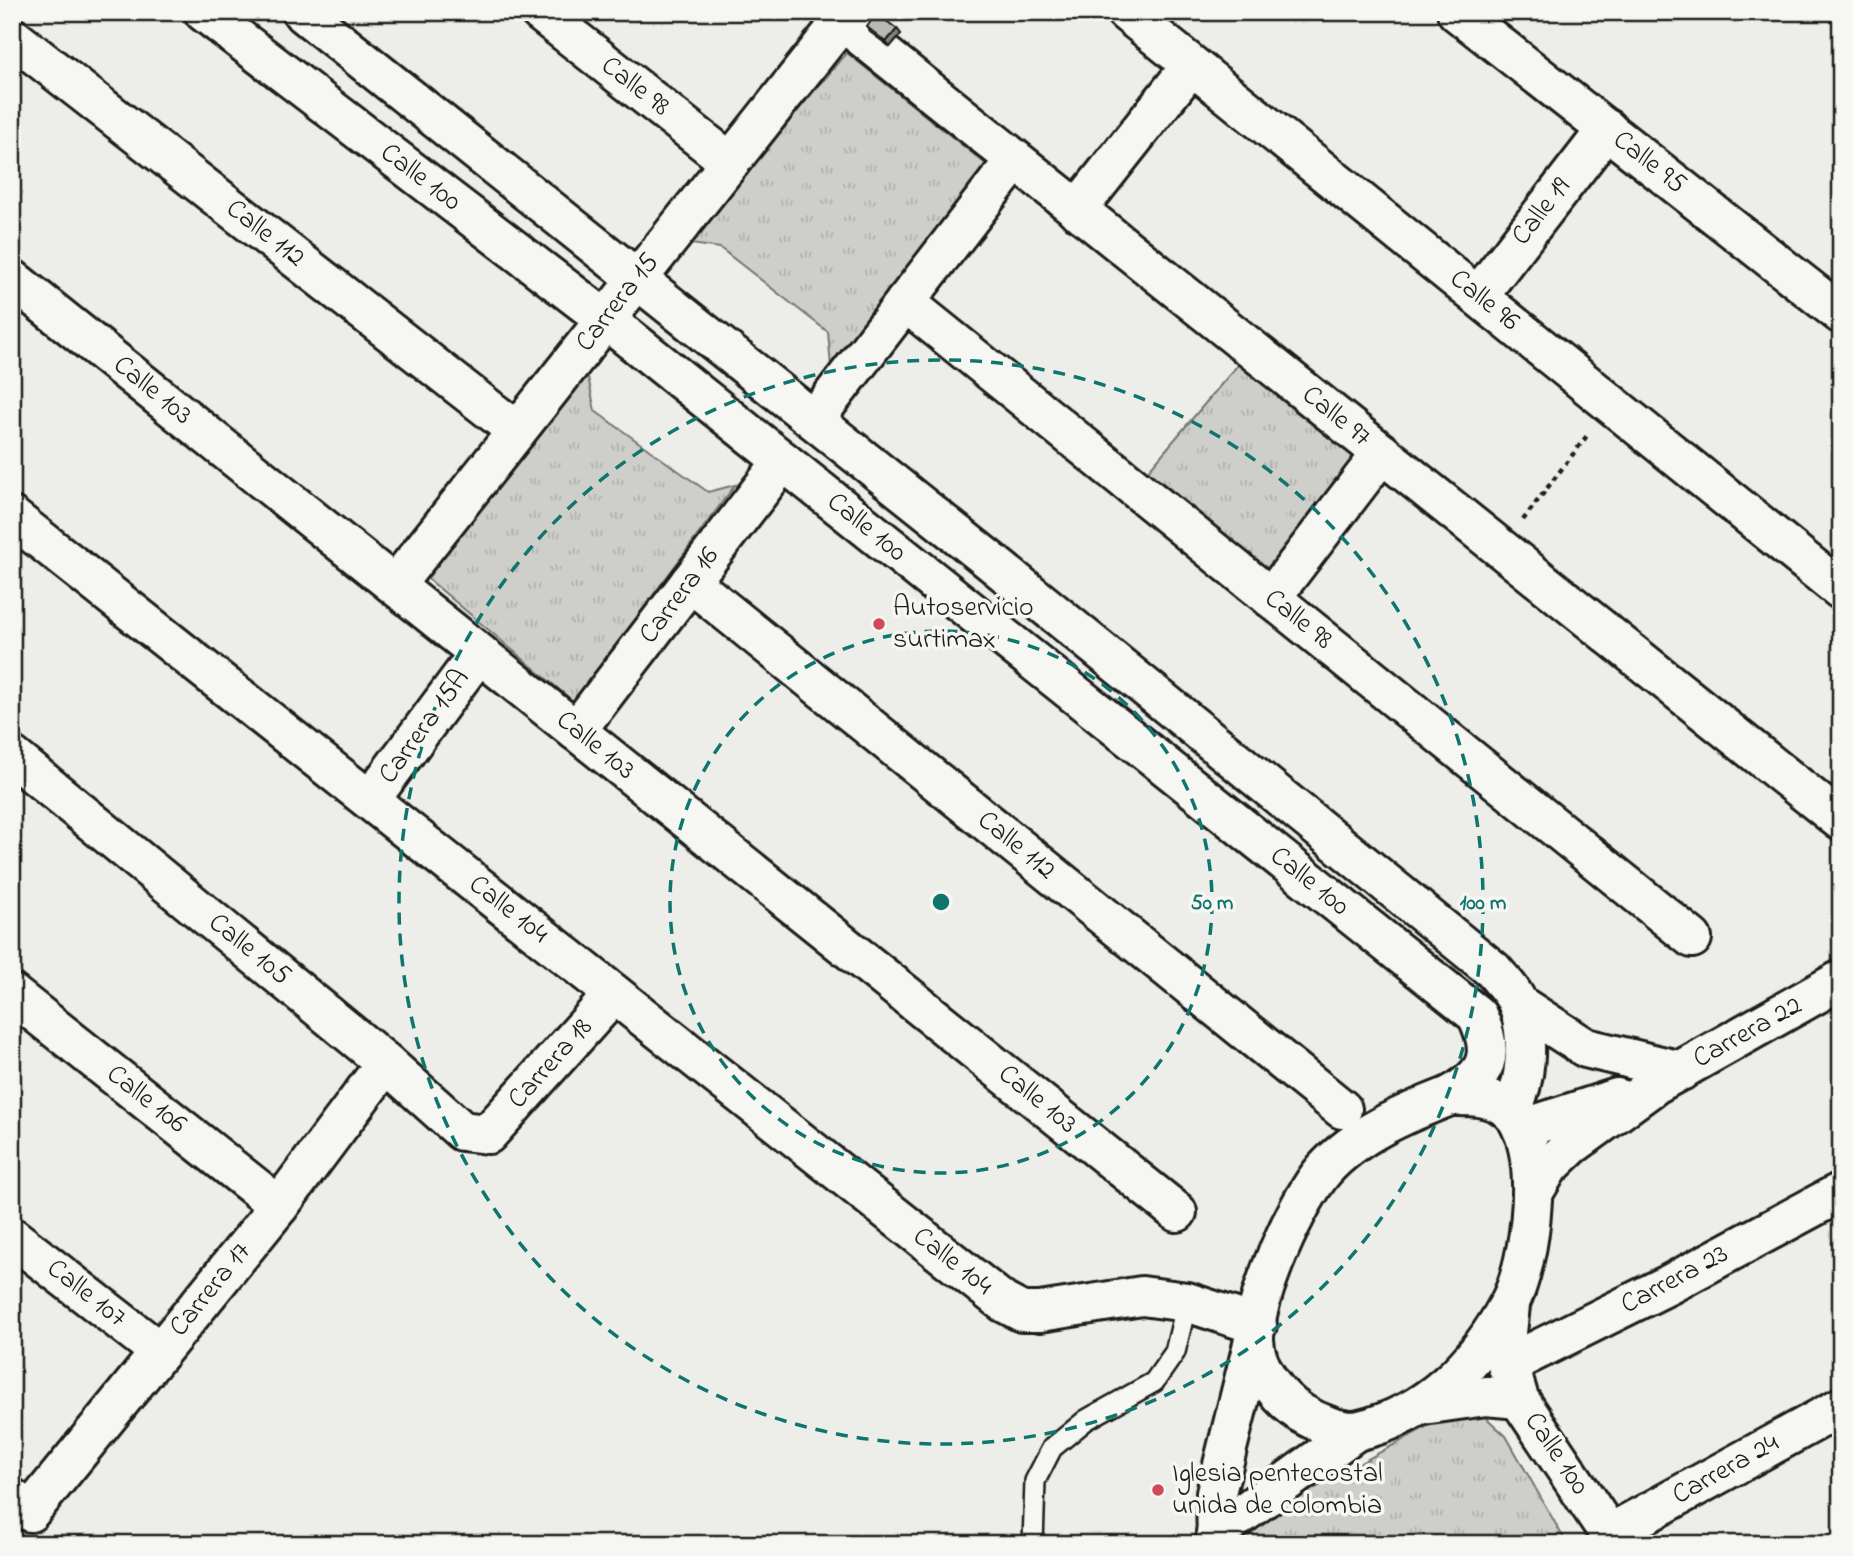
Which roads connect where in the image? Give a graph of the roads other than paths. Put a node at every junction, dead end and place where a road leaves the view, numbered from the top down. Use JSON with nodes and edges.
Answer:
{"nodes":[{"id":1,"x":204,"y":12,"type":"edge"},
{"id":2,"x":302,"y":12,"type":"edge"},
{"id":3,"x":540,"y":12,"type":"edge"},
{"id":4,"x":1126,"y":12,"type":"edge"},
{"id":5,"x":1457,"y":12,"type":"edge"},
{"id":6,"x":836,"y":17,"type":"edge"},
{"id":7,"x":12,"y":37,"type":"edge"},
{"id":8,"x":1191,"y":66,"type":"junction"},
{"id":9,"x":1607,"y":129,"type":"junction"},
{"id":10,"x":1014,"y":160,"type":"junction"},
{"id":11,"x":730,"y":162,"type":"junction"},
{"id":12,"x":1077,"y":210,"type":"junction"},
{"id":13,"x":637,"y":278,"type":"junction"},
{"id":14,"x":12,"y":279,"type":"edge"},
{"id":15,"x":1478,"y":296,"type":"junction"},
{"id":16,"x":905,"y":302,"type":"junction"},
{"id":17,"x":1841,"y":314,"type":"edge"},
{"id":18,"x":605,"y":319,"type":"junction"},
{"id":19,"x":814,"y":420,"type":"junction"},
{"id":20,"x":517,"y":431,"type":"junction"},
{"id":21,"x":1381,"y":453,"type":"junction"},
{"id":22,"x":783,"y":461,"type":"junction"},
{"id":23,"x":12,"y":517,"type":"edge"},
{"id":24,"x":690,"y":582,"type":"junction"},
{"id":25,"x":395,"y":585,"type":"junction"},
{"id":26,"x":1841,"y":590,"type":"edge"},
{"id":27,"x":1271,"y":598,"type":"junction"},
{"id":28,"x":479,"y":653,"type":"junction"},
{"id":29,"x":576,"y":731,"type":"junction"},
{"id":30,"x":12,"y":756,"type":"edge"},
{"id":31,"x":370,"y":800,"type":"junction"},
{"id":32,"x":1841,"y":821,"type":"edge"},
{"id":33,"x":1692,"y":938,"type":"dead end"},
{"id":34,"x":1841,"y":980,"type":"edge"},
{"id":35,"x":12,"y":994,"type":"edge"},
{"id":36,"x":614,"y":994,"type":"junction"},
{"id":37,"x":1518,"y":1004,"type":"junction"},
{"id":38,"x":386,"y":1063,"type":"junction"},
{"id":39,"x":1668,"y":1078,"type":"junction"},
{"id":40,"x":1450,"y":1096,"type":"junction"},
{"id":41,"x":1342,"y":1109,"type":"dead end"},
{"id":42,"x":1516,"y":1120,"type":"junction"},
{"id":43,"x":488,"y":1134,"type":"joint"},
{"id":44,"x":1841,"y":1192,"type":"edge"},
{"id":45,"x":1532,"y":1195,"type":"junction"},
{"id":46,"x":279,"y":1206,"type":"junction"},
{"id":47,"x":1177,"y":1212,"type":"dead end"},
{"id":48,"x":12,"y":1237,"type":"edge"},
{"id":49,"x":1187,"y":1302,"type":"junction"},
{"id":50,"x":1510,"y":1303,"type":"junction"},
{"id":51,"x":1256,"y":1333,"type":"junction"},
{"id":52,"x":160,"y":1352,"type":"junction"},
{"id":53,"x":1513,"y":1382,"type":"junction"},
{"id":54,"x":1423,"y":1405,"type":"junction"},
{"id":55,"x":1841,"y":1406,"type":"edge"},
{"id":56,"x":1356,"y":1431,"type":"junction"},
{"id":57,"x":21,"y":1505,"type":"edge"},
{"id":58,"x":1216,"y":1538,"type":"edge"},
{"id":59,"x":1614,"y":1539,"type":"edge"},
{"id":60,"x":1033,"y":1544,"type":"edge"}],
"edges":[{"from":1,"to":18,"type":"street","name":"Calle 100"},
{"from":2,"to":13,"type":"street","name":"Calle 100"},
{"from":3,"to":11,"type":"street","name":"Calle 98"},
{"from":4,"to":8,"type":"street","name":"Calle 96"},
{"from":5,"to":9,"type":"street","name":"Calle 95"},
{"from":6,"to":10,"type":"street","name":"Calle 97"},
{"from":6,"to":11,"type":"street","name":"Carrera 15"},
{"from":7,"to":20,"type":"street","name":"Calle 112"},
{"from":8,"to":12,"type":"street"},
{"from":8,"to":15,"type":"street","name":"Calle 96"},
{"from":9,"to":15,"type":"street","name":"Calle 19"},
{"from":9,"to":17,"type":"street","name":"Calle 95"},
{"from":10,"to":12,"type":"street","name":"Calle 97"},
{"from":10,"to":16,"type":"street"},
{"from":11,"to":13,"type":"street","name":"Carrera 15"},
{"from":12,"to":21,"type":"street","name":"Calle 97"},
{"from":13,"to":18,"type":"street","name":"Carrera 15"},
{"from":13,"to":19,"type":"street","name":"Calle 100"},
{"from":14,"to":25,"type":"street","name":"Calle 103"},
{"from":15,"to":26,"type":"street","name":"Calle 96"},
{"from":16,"to":19,"type":"street"},
{"from":16,"to":27,"type":"street","name":"Calle 98"},
{"from":18,"to":20,"type":"street","name":"Carrera 15"},
{"from":18,"to":22,"type":"street","name":"Calle 100"},
{"from":19,"to":37,"type":"street","name":"Calle 100"},
{"from":20,"to":25,"type":"street","name":"Carrera 15"},
{"from":21,"to":27,"type":"street"},
{"from":21,"to":32,"type":"street","name":"Calle 97"},
{"from":22,"to":24,"type":"street","name":"Carrera 16"},
{"from":22,"to":40,"type":"street","name":"Calle 100"},
{"from":23,"to":31,"type":"street","name":"Calle 104"},
{"from":24,"to":29,"type":"street","name":"Carrera 16"},
{"from":24,"to":41,"type":"street","name":"Calle 112"},
{"from":25,"to":28,"type":"street","name":"Calle 103"},
{"from":27,"to":33,"type":"street","name":"Calle 98"},
{"from":28,"to":29,"type":"street","name":"Calle 103"},
{"from":28,"to":31,"type":"street","name":"Carrera 15A"},
{"from":29,"to":47,"type":"street","name":"Calle 103"},
{"from":30,"to":38,"type":"street","name":"Calle 105"},
{"from":31,"to":36,"type":"street","name":"Calle 104"},
{"from":34,"to":39,"type":"street","name":"Carrera 22"},
{"from":35,"to":46,"type":"street","name":"Calle 106"},
{"from":36,"to":43,"type":"street","name":"Carrera 18"},
{"from":36,"to":49,"type":"street","name":"Calle 104"},
{"from":37,"to":39,"type":"street"},
{"from":37,"to":42,"type":"street","name":"Calle 100"},
{"from":38,"to":43,"type":"street","name":"Calle 105"},
{"from":38,"to":46,"type":"street","name":"Carrera 17"},
{"from":39,"to":42,"type":"street","name":"Carrera 22"},
{"from":39,"to":45,"type":"street","name":"Carrera 22"},
{"from":40,"to":42,"type":"street"},
{"from":40,"to":51,"type":"street"},
{"from":42,"to":45,"type":"street"},
{"from":44,"to":53,"type":"street","name":"Carrera 23"},
{"from":45,"to":50,"type":"street"},
{"from":46,"to":52,"type":"street","name":"Carrera 17"},
{"from":48,"to":52,"type":"street","name":"Calle 107"},
{"from":49,"to":51,"type":"street"},
{"from":49,"to":60,"type":"lane"},
{"from":50,"to":53,"type":"street"},
{"from":50,"to":54,"type":"street"},
{"from":51,"to":56,"type":"street"},
{"from":51,"to":58,"type":"street"},
{"from":52,"to":57,"type":"street","name":"Carrera 17"},
{"from":53,"to":54,"type":"street","name":"Calle 100"},
{"from":53,"to":59,"type":"street","name":"Calle 100"},
{"from":54,"to":56,"type":"street"},
{"from":55,"to":59,"type":"street","name":"Carrera 24"},
{"from":56,"to":58,"type":"street"}]}
